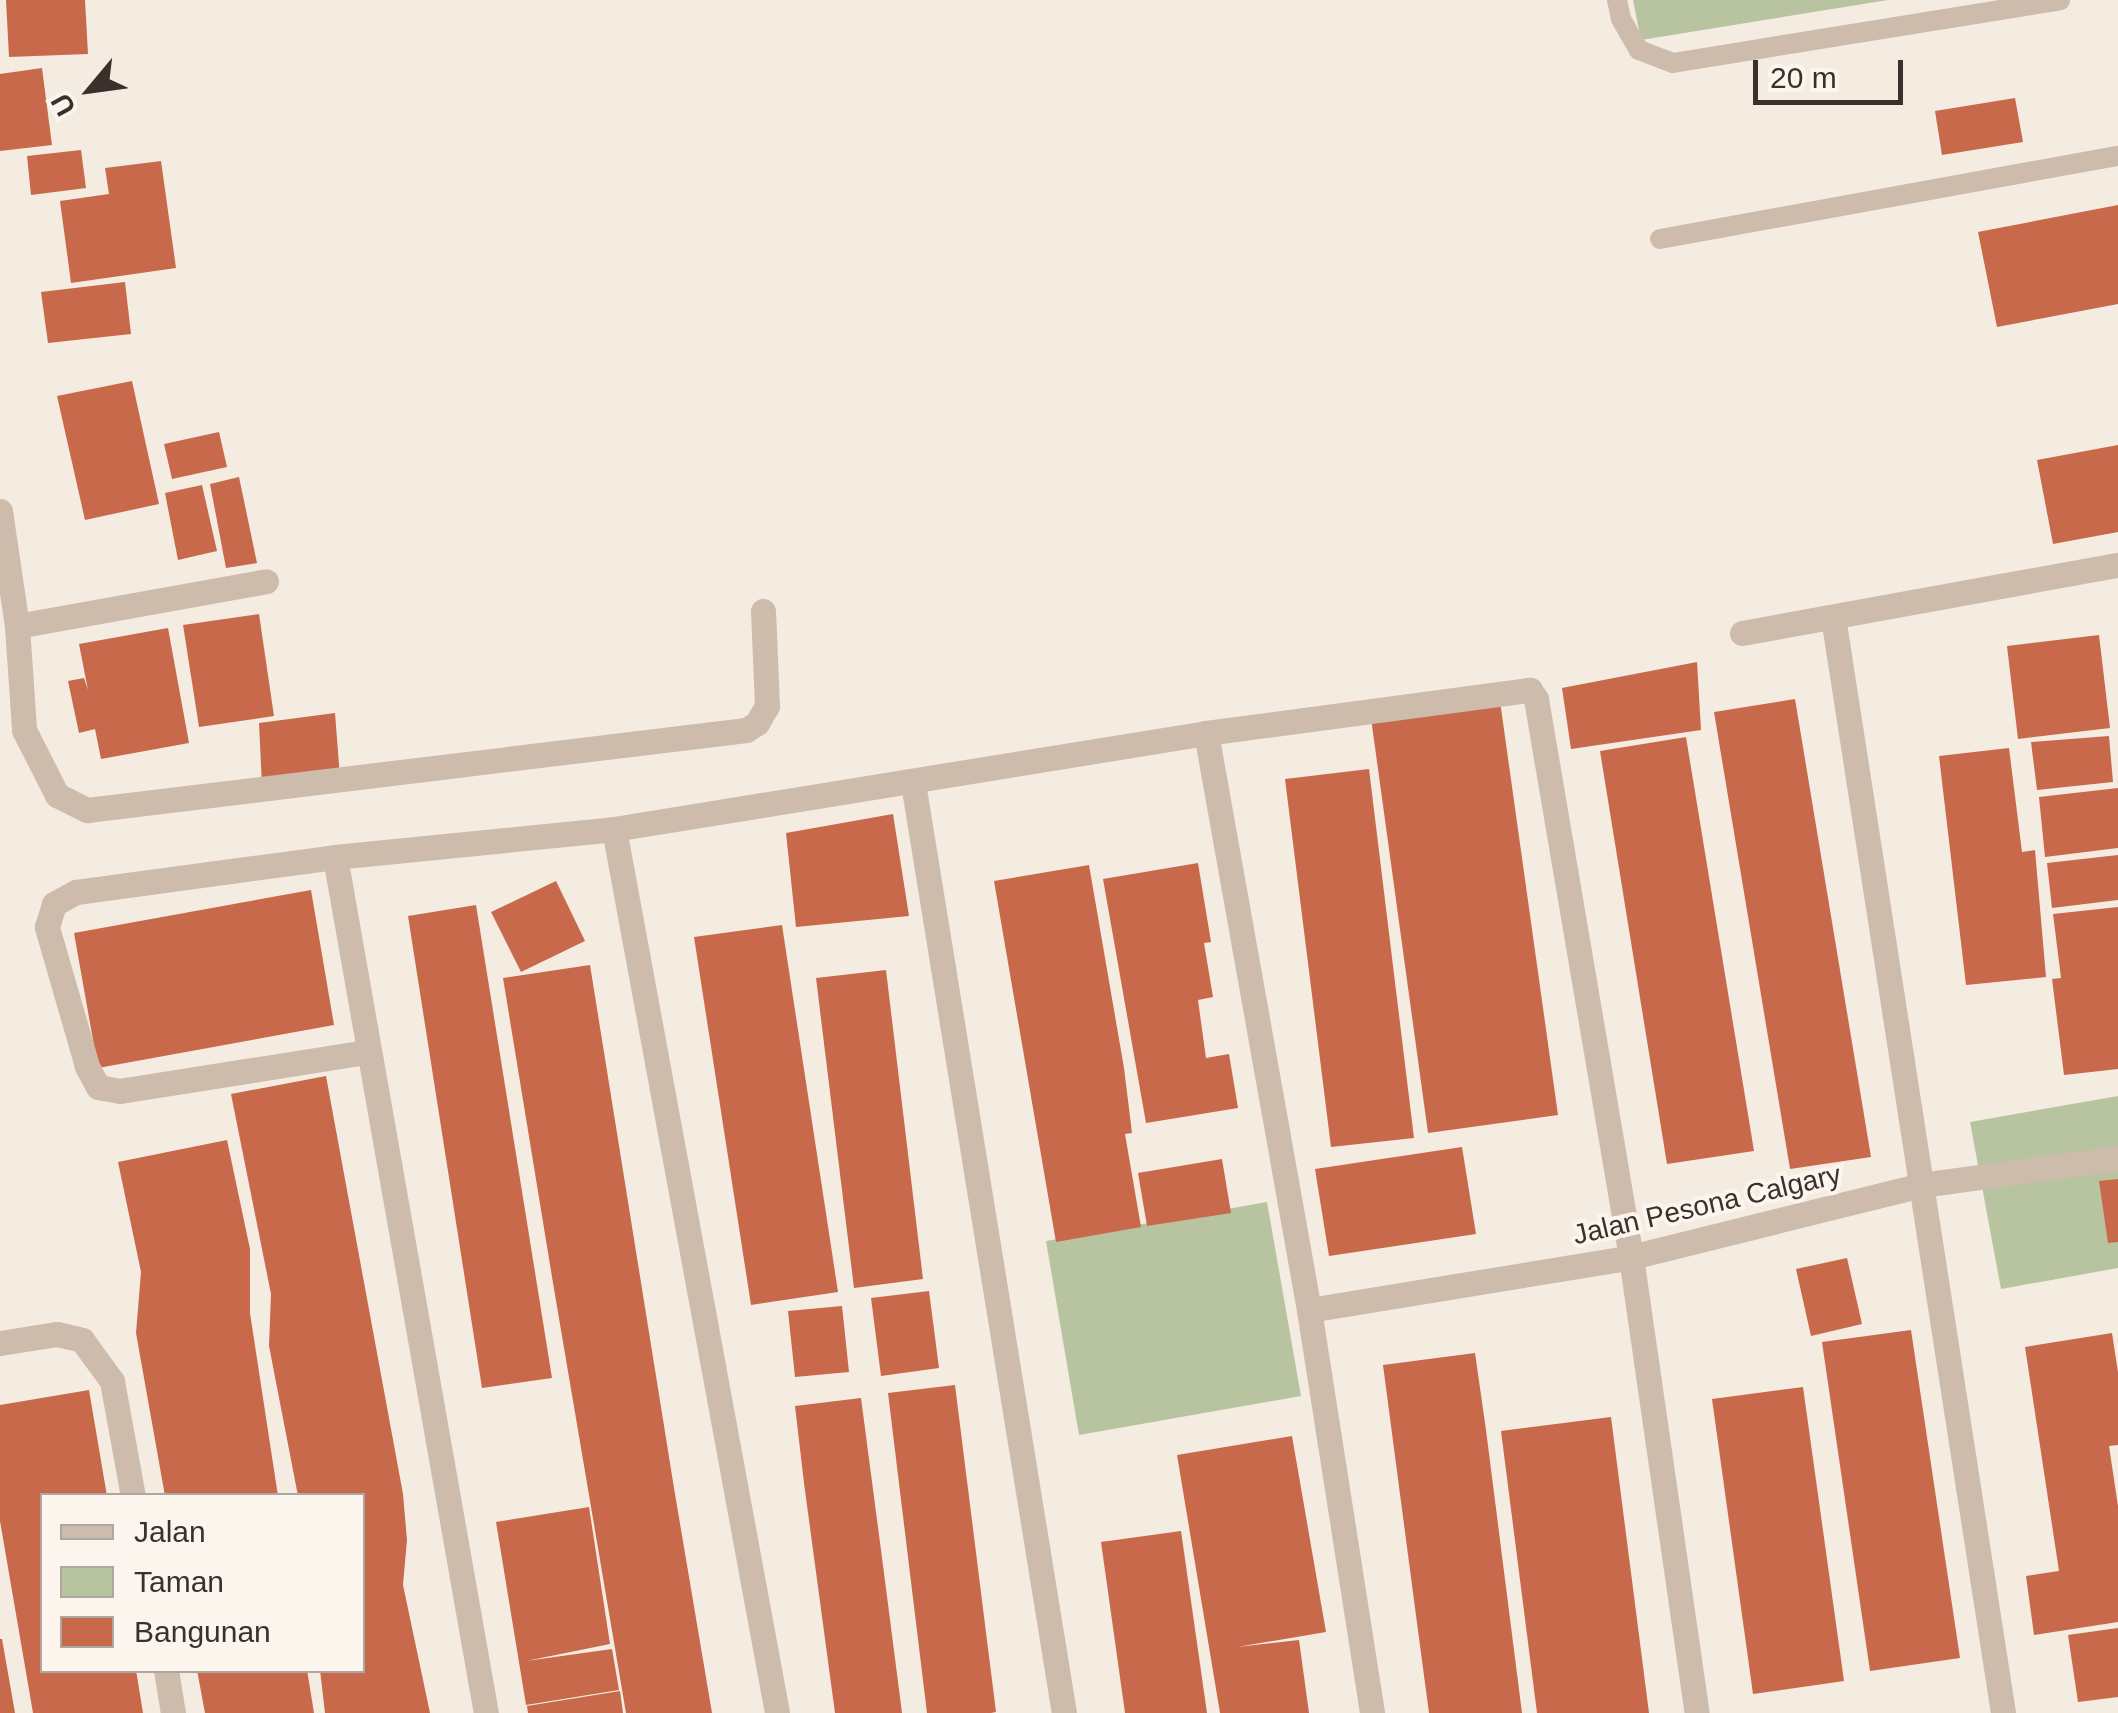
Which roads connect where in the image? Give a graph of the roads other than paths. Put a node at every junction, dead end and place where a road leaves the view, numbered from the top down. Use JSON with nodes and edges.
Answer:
{"nodes":[{"id":1,"x":1617,"y":0,"type":"edge"},
{"id":2,"x":2060,"y":0,"type":"edge"},
{"id":3,"x":2118,"y":156,"type":"edge"},
{"id":4,"x":1660,"y":239,"type":"dead end"},
{"id":5,"x":0,"y":510,"type":"edge"},
{"id":6,"x":2118,"y":565,"type":"edge"},
{"id":7,"x":266,"y":581,"type":"dead end"},
{"id":8,"x":764,"y":611,"type":"dead end"},
{"id":9,"x":1833,"y":617,"type":"junction"},
{"id":10,"x":17,"y":626,"type":"junction"},
{"id":11,"x":1742,"y":633,"type":"dead end"},
{"id":12,"x":1206,"y":733,"type":"junction"},
{"id":13,"x":913,"y":783,"type":"junction"},
{"id":14,"x":614,"y":829,"type":"junction"},
{"id":15,"x":335,"y":857,"type":"junction"},
{"id":16,"x":366,"y":1052,"type":"junction"},
{"id":17,"x":2118,"y":1158,"type":"edge"},
{"id":18,"x":1922,"y":1185,"type":"junction"},
{"id":19,"x":1631,"y":1257,"type":"junction"},
{"id":20,"x":1309,"y":1310,"type":"junction"},
{"id":21,"x":0,"y":1342,"type":"edge"},
{"id":22,"x":132,"y":1493,"type":"edge"},
{"id":23,"x":167,"y":1673,"type":"edge"},
{"id":24,"x":174,"y":1713,"type":"edge"},
{"id":25,"x":486,"y":1713,"type":"edge"},
{"id":26,"x":777,"y":1713,"type":"edge"},
{"id":27,"x":1064,"y":1713,"type":"edge"},
{"id":28,"x":1372,"y":1713,"type":"edge"},
{"id":29,"x":1696,"y":1713,"type":"edge"},
{"id":30,"x":2003,"y":1713,"type":"edge"}],
"edges":[{"from":1,"to":2,"type":"lane"},
{"from":3,"to":4,"type":"lane"},
{"from":5,"to":10,"type":"street"},
{"from":6,"to":9,"type":"street"},
{"from":7,"to":10,"type":"street"},
{"from":8,"to":10,"type":"street"},
{"from":9,"to":11,"type":"street"},
{"from":9,"to":18,"type":"street"},
{"from":12,"to":13,"type":"street"},
{"from":12,"to":19,"type":"street"},
{"from":12,"to":20,"type":"street"},
{"from":13,"to":14,"type":"street"},
{"from":13,"to":27,"type":"street"},
{"from":14,"to":15,"type":"street"},
{"from":14,"to":26,"type":"street"},
{"from":15,"to":16,"type":"street"},
{"from":15,"to":16,"type":"street"},
{"from":16,"to":25,"type":"street"},
{"from":17,"to":18,"type":"street","name":"Jalan Pesona Calgary"},
{"from":18,"to":19,"type":"street","name":"Jalan Pesona Calgary"},
{"from":18,"to":30,"type":"street"},
{"from":19,"to":20,"type":"street","name":"Jalan Pesona Calgary"},
{"from":19,"to":29,"type":"street"},
{"from":20,"to":28,"type":"street"},
{"from":21,"to":22,"type":"street"},
{"from":23,"to":24,"type":"street"}]}
